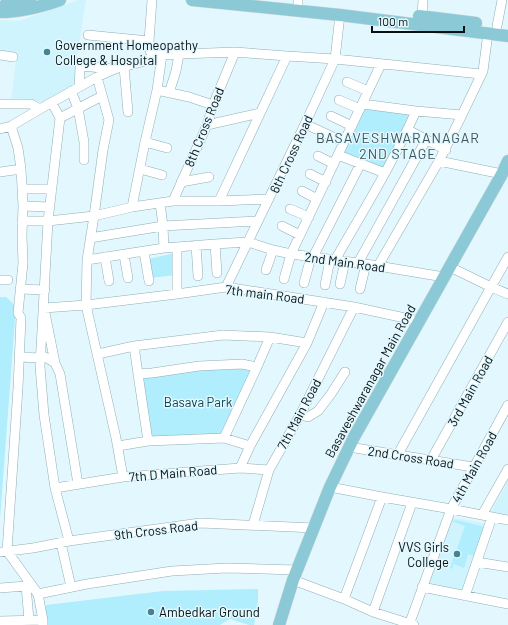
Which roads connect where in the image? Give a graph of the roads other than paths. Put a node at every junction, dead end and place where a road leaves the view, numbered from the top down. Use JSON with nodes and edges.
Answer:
{"nodes":[{"id":1,"x":30,"y":0,"type":"edge"},
{"id":2,"x":60,"y":0,"type":"edge"},
{"id":3,"x":152,"y":0,"type":"edge"},
{"id":4,"x":196,"y":0,"type":"edge"},
{"id":5,"x":260,"y":0,"type":"edge"},
{"id":6,"x":423,"y":0,"type":"edge"},
{"id":7,"x":502,"y":0,"type":"edge"},
{"id":8,"x":298,"y":2,"type":"edge"},
{"id":9,"x":0,"y":5,"type":"edge"},
{"id":10,"x":0,"y":12,"type":"edge"},
{"id":11,"x":340,"y":15,"type":"junction"},
{"id":12,"x":422,"y":16,"type":"junction"},
{"id":13,"x":498,"y":29,"type":"edge"},
{"id":14,"x":88,"y":35,"type":"dead end"},
{"id":15,"x":508,"y":36,"type":"edge"},
{"id":16,"x":149,"y":41,"type":"junction"},
{"id":17,"x":235,"y":52,"type":"junction"},
{"id":18,"x":179,"y":54,"type":"junction"},
{"id":19,"x":0,"y":55,"type":"edge"},
{"id":20,"x":158,"y":55,"type":"junction"},
{"id":21,"x":287,"y":56,"type":"junction"},
{"id":22,"x":13,"y":57,"type":"dead end"},
{"id":23,"x":335,"y":59,"type":"junction"},
{"id":24,"x":381,"y":64,"type":"junction"},
{"id":25,"x":119,"y":68,"type":"junction"},
{"id":26,"x":481,"y":74,"type":"junction"},
{"id":27,"x":97,"y":77,"type":"junction"},
{"id":28,"x":347,"y":82,"type":"dead end"},
{"id":29,"x":79,"y":87,"type":"junction"},
{"id":30,"x":157,"y":90,"type":"junction"},
{"id":31,"x":70,"y":91,"type":"junction"},
{"id":32,"x":368,"y":91,"type":"junction"},
{"id":33,"x":169,"y":94,"type":"junction"},
{"id":34,"x":102,"y":96,"type":"junction"},
{"id":35,"x":339,"y":100,"type":"dead end"},
{"id":36,"x":52,"y":103,"type":"junction"},
{"id":37,"x":0,"y":104,"type":"edge"},
{"id":38,"x":214,"y":105,"type":"junction"},
{"id":39,"x":361,"y":106,"type":"junction"},
{"id":40,"x":78,"y":108,"type":"junction"},
{"id":41,"x":40,"y":109,"type":"junction"},
{"id":42,"x":416,"y":111,"type":"junction"},
{"id":43,"x":128,"y":112,"type":"dead end"},
{"id":44,"x":260,"y":113,"type":"junction"},
{"id":45,"x":462,"y":115,"type":"junction"},
{"id":46,"x":331,"y":116,"type":"dead end"},
{"id":47,"x":60,"y":118,"type":"junction"},
{"id":48,"x":305,"y":124,"type":"junction"},
{"id":49,"x":207,"y":125,"type":"junction"},
{"id":50,"x":11,"y":126,"type":"junction"},
{"id":51,"x":352,"y":126,"type":"junction"},
{"id":52,"x":0,"y":129,"type":"edge"},
{"id":53,"x":408,"y":130,"type":"junction"},
{"id":54,"x":426,"y":140,"type":"junction"},
{"id":55,"x":145,"y":142,"type":"junction"},
{"id":56,"x":344,"y":142,"type":"junction"},
{"id":57,"x":167,"y":148,"type":"dead end"},
{"id":58,"x":446,"y":150,"type":"junction"},
{"id":59,"x":338,"y":155,"type":"junction"},
{"id":60,"x":318,"y":156,"type":"dead end"},
{"id":61,"x":84,"y":160,"type":"dead end"},
{"id":62,"x":508,"y":161,"type":"edge"},
{"id":63,"x":439,"y":162,"type":"junction"},
{"id":64,"x":361,"y":163,"type":"junction"},
{"id":65,"x":334,"y":164,"type":"junction"},
{"id":66,"x":21,"y":169,"type":"junction"},
{"id":67,"x":140,"y":169,"type":"junction"},
{"id":68,"x":0,"y":172,"type":"edge"},
{"id":69,"x":385,"y":173,"type":"junction"},
{"id":70,"x":310,"y":174,"type":"dead end"},
{"id":71,"x":502,"y":174,"type":"junction"},
{"id":72,"x":162,"y":175,"type":"dead end"},
{"id":73,"x":209,"y":177,"type":"dead end"},
{"id":74,"x":181,"y":182,"type":"junction"},
{"id":75,"x":326,"y":182,"type":"junction"},
{"id":76,"x":22,"y":189,"type":"junction"},
{"id":77,"x":52,"y":189,"type":"junction"},
{"id":78,"x":302,"y":191,"type":"dead end"},
{"id":79,"x":269,"y":199,"type":"junction"},
{"id":80,"x":318,"y":199,"type":"junction"},
{"id":81,"x":173,"y":201,"type":"junction"},
{"id":82,"x":219,"y":201,"type":"junction"},
{"id":83,"x":160,"y":203,"type":"junction"},
{"id":84,"x":23,"y":206,"type":"junction"},
{"id":85,"x":50,"y":207,"type":"junction"},
{"id":86,"x":132,"y":207,"type":"junction"},
{"id":87,"x":290,"y":209,"type":"dead end"},
{"id":88,"x":94,"y":216,"type":"junction"},
{"id":89,"x":309,"y":218,"type":"junction"},
{"id":90,"x":22,"y":221,"type":"junction"},
{"id":91,"x":48,"y":221,"type":"junction"},
{"id":92,"x":258,"y":221,"type":"junction"},
{"id":93,"x":163,"y":226,"type":"junction"},
{"id":94,"x":282,"y":226,"type":"dead end"},
{"id":95,"x":300,"y":235,"type":"junction"},
{"id":96,"x":90,"y":238,"type":"junction"},
{"id":97,"x":248,"y":242,"type":"junction"},
{"id":98,"x":215,"y":244,"type":"junction"},
{"id":99,"x":196,"y":245,"type":"junction"},
{"id":100,"x":177,"y":247,"type":"junction"},
{"id":101,"x":164,"y":248,"type":"junction"},
{"id":102,"x":273,"y":250,"type":"junction"},
{"id":103,"x":144,"y":252,"type":"junction"},
{"id":104,"x":124,"y":254,"type":"junction"},
{"id":105,"x":291,"y":254,"type":"junction"},
{"id":106,"x":105,"y":257,"type":"junction"},
{"id":107,"x":312,"y":257,"type":"junction"},
{"id":108,"x":508,"y":257,"type":"edge"},
{"id":109,"x":87,"y":260,"type":"junction"},
{"id":110,"x":332,"y":260,"type":"junction"},
{"id":111,"x":346,"y":261,"type":"junction"},
{"id":112,"x":362,"y":263,"type":"junction"},
{"id":113,"x":378,"y":266,"type":"junction"},
{"id":114,"x":266,"y":270,"type":"dead end"},
{"id":115,"x":447,"y":272,"type":"junction"},
{"id":116,"x":217,"y":273,"type":"dead end"},
{"id":117,"x":198,"y":276,"type":"dead end"},
{"id":118,"x":128,"y":278,"type":"dead end"},
{"id":119,"x":284,"y":279,"type":"dead end"},
{"id":120,"x":149,"y":280,"type":"dead end"},
{"id":121,"x":109,"y":281,"type":"dead end"},
{"id":122,"x":304,"y":283,"type":"dead end"},
{"id":123,"x":340,"y":284,"type":"dead end"},
{"id":124,"x":324,"y":285,"type":"dead end"},
{"id":125,"x":226,"y":287,"type":"junction"},
{"id":126,"x":492,"y":287,"type":"junction"},
{"id":127,"x":360,"y":288,"type":"dead end"},
{"id":128,"x":20,"y":289,"type":"junction"},
{"id":129,"x":45,"y":290,"type":"junction"},
{"id":130,"x":177,"y":294,"type":"junction"},
{"id":131,"x":508,"y":294,"type":"edge"},
{"id":132,"x":324,"y":302,"type":"junction"},
{"id":133,"x":86,"y":305,"type":"junction"},
{"id":134,"x":354,"y":307,"type":"junction"},
{"id":135,"x":44,"y":308,"type":"junction"},
{"id":136,"x":419,"y":321,"type":"junction"},
{"id":137,"x":508,"y":322,"type":"edge"},
{"id":138,"x":270,"y":337,"type":"junction"},
{"id":139,"x":307,"y":343,"type":"junction"},
{"id":140,"x":134,"y":346,"type":"junction"},
{"id":141,"x":98,"y":354,"type":"junction"},
{"id":142,"x":40,"y":356,"type":"junction"},
{"id":143,"x":19,"y":357,"type":"junction"},
{"id":144,"x":55,"y":363,"type":"junction"},
{"id":145,"x":257,"y":367,"type":"junction"},
{"id":146,"x":346,"y":372,"type":"dead end"},
{"id":147,"x":138,"y":374,"type":"junction"},
{"id":148,"x":508,"y":405,"type":"edge"},
{"id":149,"x":300,"y":415,"type":"junction"},
{"id":150,"x":224,"y":438,"type":"junction"},
{"id":151,"x":148,"y":442,"type":"junction"},
{"id":152,"x":118,"y":446,"type":"junction"},
{"id":153,"x":250,"y":446,"type":"junction"},
{"id":154,"x":349,"y":447,"type":"junction"},
{"id":155,"x":398,"y":454,"type":"junction"},
{"id":156,"x":431,"y":460,"type":"junction"},
{"id":157,"x":473,"y":467,"type":"junction"},
{"id":158,"x":240,"y":468,"type":"junction"},
{"id":159,"x":508,"y":468,"type":"edge"},
{"id":160,"x":269,"y":470,"type":"junction"},
{"id":161,"x":123,"y":477,"type":"junction"},
{"id":162,"x":78,"y":484,"type":"junction"},
{"id":163,"x":330,"y":487,"type":"junction"},
{"id":164,"x":55,"y":488,"type":"junction"},
{"id":165,"x":382,"y":497,"type":"junction"},
{"id":166,"x":412,"y":503,"type":"junction"},
{"id":167,"x":451,"y":509,"type":"junction"},
{"id":168,"x":482,"y":515,"type":"junction"},
{"id":169,"x":492,"y":517,"type":"junction"},
{"id":170,"x":508,"y":520,"type":"edge"},
{"id":171,"x":252,"y":525,"type":"junction"},
{"id":172,"x":314,"y":528,"type":"junction"},
{"id":173,"x":65,"y":542,"type":"junction"},
{"id":174,"x":4,"y":551,"type":"edge"},
{"id":175,"x":477,"y":562,"type":"junction"},
{"id":176,"x":508,"y":567,"type":"edge"},
{"id":177,"x":295,"y":575,"type":"junction"},
{"id":178,"x":71,"y":587,"type":"junction"},
{"id":179,"x":422,"y":587,"type":"junction"},
{"id":180,"x":0,"y":588,"type":"edge"},
{"id":181,"x":38,"y":594,"type":"junction"},
{"id":182,"x":465,"y":596,"type":"junction"},
{"id":183,"x":344,"y":599,"type":"junction"},
{"id":184,"x":508,"y":604,"type":"edge"},
{"id":185,"x":373,"y":612,"type":"junction"},
{"id":186,"x":28,"y":620,"type":"junction"},
{"id":187,"x":0,"y":621,"type":"edge"},
{"id":188,"x":43,"y":622,"type":"edge"},
{"id":189,"x":279,"y":625,"type":"edge"},
{"id":190,"x":411,"y":625,"type":"edge"}],
"edges":[{"from":1,"to":9,"type":"main road"},
{"from":2,"to":10,"type":"main road"},
{"from":3,"to":16,"type":"street"},
{"from":4,"to":11,"type":"main road"},
{"from":5,"to":8,"type":"main road"},
{"from":6,"to":12,"type":"street"},
{"from":7,"to":13,"type":"street"},
{"from":8,"to":12,"type":"main road"},
{"from":11,"to":13,"type":"main road"},
{"from":11,"to":23,"type":"street","name":"6th Cross Road"},
{"from":12,"to":13,"type":"main road"},
{"from":13,"to":15,"type":"main road"},
{"from":13,"to":26,"type":"street"},
{"from":14,"to":16,"type":"street"},
{"from":16,"to":20,"type":"street"},
{"from":17,"to":18,"type":"street"},
{"from":17,"to":21,"type":"street"},
{"from":17,"to":38,"type":"street","name":"8th Cross Road"},
{"from":18,"to":20,"type":"street"},
{"from":18,"to":33,"type":"street"},
{"from":19,"to":22,"type":"street"},
{"from":20,"to":25,"type":"street"},
{"from":20,"to":30,"type":"street"},
{"from":21,"to":23,"type":"street"},
{"from":21,"to":44,"type":"street"},
{"from":23,"to":24,"type":"street"},
{"from":23,"to":48,"type":"street","name":"6th Cross Road"},
{"from":24,"to":26,"type":"street"},
{"from":24,"to":32,"type":"street"},
{"from":25,"to":27,"type":"street"},
{"from":25,"to":29,"type":"street"},
{"from":25,"to":43,"type":"street"},
{"from":26,"to":45,"type":"street"},
{"from":27,"to":29,"type":"street"},
{"from":27,"to":34,"type":"street"},
{"from":28,"to":32,"type":"street"},
{"from":29,"to":31,"type":"street"},
{"from":30,"to":33,"type":"street"},
{"from":30,"to":55,"type":"street"},
{"from":31,"to":36,"type":"street"},
{"from":31,"to":40,"type":"street"},
{"from":32,"to":39,"type":"street"},
{"from":33,"to":38,"type":"street"},
{"from":34,"to":40,"type":"street"},
{"from":34,"to":88,"type":"street"},
{"from":35,"to":39,"type":"street"},
{"from":36,"to":41,"type":"street"},
{"from":36,"to":47,"type":"street"},
{"from":37,"to":41,"type":"street"},
{"from":38,"to":49,"type":"street","name":"8th Cross Road"},
{"from":39,"to":42,"type":"street"},
{"from":39,"to":51,"type":"street"},
{"from":40,"to":47,"type":"street"},
{"from":40,"to":61,"type":"street"},
{"from":41,"to":50,"type":"street"},
{"from":42,"to":45,"type":"street"},
{"from":42,"to":53,"type":"street"},
{"from":44,"to":49,"type":"street"},
{"from":44,"to":82,"type":"street"},
{"from":45,"to":58,"type":"street"},
{"from":46,"to":51,"type":"street"},
{"from":47,"to":77,"type":"street"},
{"from":48,"to":56,"type":"street"},
{"from":48,"to":79,"type":"street","name":"6th Cross Road"},
{"from":49,"to":74,"type":"street","name":"8th Cross Road"},
{"from":50,"to":52,"type":"street"},
{"from":50,"to":66,"type":"street"},
{"from":51,"to":56,"type":"street"},
{"from":53,"to":54,"type":"street"},
{"from":53,"to":69,"type":"street"},
{"from":54,"to":58,"type":"street"},
{"from":54,"to":112,"type":"street"},
{"from":55,"to":57,"type":"street"},
{"from":55,"to":67,"type":"street"},
{"from":56,"to":59,"type":"street"},
{"from":58,"to":63,"type":"street"},
{"from":59,"to":64,"type":"street"},
{"from":59,"to":65,"type":"street"},
{"from":60,"to":65,"type":"street"},
{"from":62,"to":71,"type":"main road","name":"Basaveshwaranagar Main Road"},
{"from":63,"to":71,"type":"street"},
{"from":63,"to":113,"type":"street"},
{"from":64,"to":69,"type":"street"},
{"from":64,"to":107,"type":"street"},
{"from":65,"to":75,"type":"street"},
{"from":66,"to":68,"type":"street"},
{"from":66,"to":76,"type":"street"},
{"from":67,"to":72,"type":"street"},
{"from":67,"to":86,"type":"street"},
{"from":69,"to":110,"type":"street"},
{"from":70,"to":75,"type":"street"},
{"from":71,"to":115,"type":"main road","name":"Basaveshwaranagar Main Road"},
{"from":73,"to":74,"type":"street"},
{"from":74,"to":81,"type":"street","name":"8th Cross Road"},
{"from":75,"to":80,"type":"street"},
{"from":76,"to":77,"type":"street"},
{"from":76,"to":84,"type":"street"},
{"from":77,"to":85,"type":"street"},
{"from":78,"to":80,"type":"street"},
{"from":79,"to":82,"type":"street"},
{"from":79,"to":92,"type":"street","name":"6th Cross Road"},
{"from":80,"to":89,"type":"street"},
{"from":81,"to":82,"type":"street"},
{"from":81,"to":83,"type":"street"},
{"from":83,"to":86,"type":"street"},
{"from":83,"to":93,"type":"street"},
{"from":84,"to":85,"type":"street"},
{"from":84,"to":90,"type":"street"},
{"from":85,"to":91,"type":"street"},
{"from":86,"to":88,"type":"street"},
{"from":87,"to":89,"type":"street"},
{"from":88,"to":91,"type":"street"},
{"from":88,"to":96,"type":"street"},
{"from":89,"to":95,"type":"street"},
{"from":90,"to":91,"type":"street"},
{"from":90,"to":128,"type":"street"},
{"from":91,"to":129,"type":"street"},
{"from":92,"to":93,"type":"street"},
{"from":92,"to":97,"type":"street","name":"6th Cross Road"},
{"from":93,"to":96,"type":"street"},
{"from":93,"to":101,"type":"street"},
{"from":94,"to":95,"type":"street"},
{"from":95,"to":105,"type":"street"},
{"from":96,"to":109,"type":"street"},
{"from":97,"to":98,"type":"street"},
{"from":97,"to":102,"type":"street","name":"2nd Main Road"},
{"from":97,"to":125,"type":"street","name":"6th Cross Road"},
{"from":98,"to":99,"type":"street"},
{"from":98,"to":116,"type":"street"},
{"from":99,"to":100,"type":"street"},
{"from":99,"to":117,"type":"street"},
{"from":100,"to":101,"type":"street"},
{"from":100,"to":130,"type":"street"},
{"from":101,"to":103,"type":"street"},
{"from":102,"to":105,"type":"street","name":"2nd Main Road"},
{"from":102,"to":114,"type":"street"},
{"from":103,"to":104,"type":"street"},
{"from":103,"to":120,"type":"street"},
{"from":104,"to":106,"type":"street"},
{"from":104,"to":118,"type":"street"},
{"from":105,"to":107,"type":"street","name":"2nd Main Road"},
{"from":105,"to":119,"type":"street"},
{"from":106,"to":109,"type":"street"},
{"from":106,"to":121,"type":"street"},
{"from":107,"to":110,"type":"street","name":"2nd Main Road"},
{"from":107,"to":122,"type":"street"},
{"from":108,"to":126,"type":"street"},
{"from":109,"to":133,"type":"street"},
{"from":110,"to":111,"type":"street","name":"2nd Main Road"},
{"from":110,"to":124,"type":"street"},
{"from":111,"to":112,"type":"street","name":"2nd Main Road"},
{"from":111,"to":123,"type":"street"},
{"from":112,"to":113,"type":"street","name":"2nd Main Road"},
{"from":112,"to":127,"type":"street"},
{"from":113,"to":115,"type":"street","name":"2nd Main Road"},
{"from":115,"to":126,"type":"street","name":"2nd Main Road"},
{"from":115,"to":136,"type":"main road","name":"Basaveshwaranagar Main Road"},
{"from":125,"to":130,"type":"street","name":"7th main Road"},
{"from":125,"to":132,"type":"street","name":"7th main Road"},
{"from":126,"to":131,"type":"street","name":"2nd Main Road"},
{"from":126,"to":155,"type":"street"},
{"from":128,"to":129,"type":"street"},
{"from":128,"to":143,"type":"street"},
{"from":129,"to":135,"type":"street"},
{"from":130,"to":133,"type":"street","name":"7th main Road"},
{"from":132,"to":134,"type":"street","name":"7th main Road"},
{"from":132,"to":139,"type":"street"},
{"from":133,"to":135,"type":"street","name":"7th main Road"},
{"from":133,"to":141,"type":"street"},
{"from":134,"to":136,"type":"street","name":"7th main Road"},
{"from":134,"to":149,"type":"street","name":"7th Main Road"},
{"from":135,"to":142,"type":"street"},
{"from":135,"to":144,"type":"street"},
{"from":136,"to":154,"type":"main road","name":"Basaveshwaranagar Main Road"},
{"from":137,"to":156,"type":"street","name":"3rd Main Road"},
{"from":138,"to":139,"type":"street"},
{"from":138,"to":140,"type":"street"},
{"from":138,"to":145,"type":"street"},
{"from":139,"to":153,"type":"street"},
{"from":140,"to":141,"type":"street"},
{"from":140,"to":147,"type":"street"},
{"from":141,"to":152,"type":"street"},
{"from":142,"to":143,"type":"street"},
{"from":142,"to":144,"type":"street"},
{"from":142,"to":164,"type":"street"},
{"from":143,"to":174,"type":"street"},
{"from":144,"to":162,"type":"street"},
{"from":145,"to":147,"type":"street"},
{"from":145,"to":150,"type":"street"},
{"from":146,"to":149,"type":"street"},
{"from":147,"to":151,"type":"street"},
{"from":148,"to":157,"type":"street","name":"4th Main Road"},
{"from":149,"to":160,"type":"street","name":"7th Main Road"},
{"from":150,"to":151,"type":"street"},
{"from":150,"to":153,"type":"street"},
{"from":151,"to":152,"type":"street"},
{"from":152,"to":161,"type":"street"},
{"from":153,"to":158,"type":"street"},
{"from":154,"to":155,"type":"street","name":"2nd Cross Road"},
{"from":154,"to":163,"type":"main road","name":"Basaveshwaranagar Main Road"},
{"from":155,"to":156,"type":"street","name":"2nd Cross Road"},
{"from":156,"to":157,"type":"street","name":"2nd Cross Road"},
{"from":157,"to":167,"type":"street","name":"4th Main Road"},
{"from":158,"to":160,"type":"street","name":"7th D Main Road"},
{"from":158,"to":161,"type":"street","name":"7th D Main Road"},
{"from":159,"to":168,"type":"street"},
{"from":160,"to":171,"type":"street","name":"7th Main Road"},
{"from":161,"to":162,"type":"street","name":"7th D Main Road"},
{"from":162,"to":164,"type":"street","name":"7th D Main Road"},
{"from":163,"to":165,"type":"street"},
{"from":163,"to":172,"type":"main road","name":"Basaveshwaranagar Main Road"},
{"from":164,"to":173,"type":"street"},
{"from":165,"to":166,"type":"street"},
{"from":165,"to":183,"type":"street"},
{"from":166,"to":167,"type":"street"},
{"from":166,"to":185,"type":"street"},
{"from":167,"to":168,"type":"street"},
{"from":167,"to":179,"type":"street","name":"4th Main Road"},
{"from":168,"to":169,"type":"street"},
{"from":169,"to":170,"type":"street"},
{"from":169,"to":175,"type":"street"},
{"from":171,"to":172,"type":"street","name":"9th Cross Road"},
{"from":171,"to":173,"type":"street","name":"9th Cross Road"},
{"from":172,"to":177,"type":"main road","name":"Basaveshwaranagar Main Road"},
{"from":173,"to":174,"type":"street","name":"9th Cross Road"},
{"from":173,"to":178,"type":"street"},
{"from":174,"to":181,"type":"street"},
{"from":175,"to":176,"type":"street"},
{"from":175,"to":182,"type":"street"},
{"from":177,"to":178,"type":"street"},
{"from":177,"to":183,"type":"street"},
{"from":177,"to":189,"type":"main road","name":"Basaveshwaranagar Main Road"},
{"from":178,"to":181,"type":"street"},
{"from":179,"to":182,"type":"street"},
{"from":179,"to":190,"type":"street","name":"4th Main Road"},
{"from":180,"to":186,"type":"street"},
{"from":181,"to":188,"type":"street"},
{"from":182,"to":184,"type":"street"},
{"from":183,"to":185,"type":"street"},
{"from":185,"to":190,"type":"street"},
{"from":186,"to":187,"type":"street"},
{"from":186,"to":188,"type":"street"}]}
